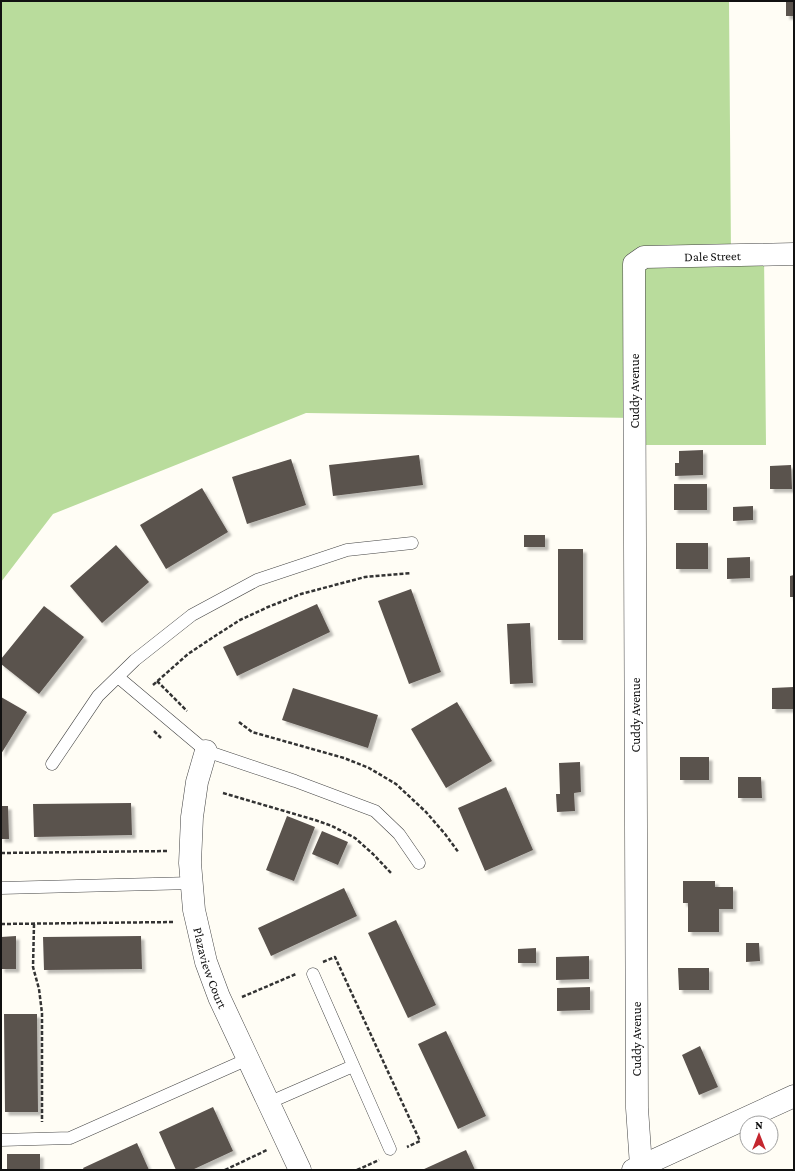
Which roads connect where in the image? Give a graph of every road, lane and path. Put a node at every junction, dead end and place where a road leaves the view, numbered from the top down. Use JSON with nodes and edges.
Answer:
{"nodes":[{"id":1,"x":794,"y":254,"type":"edge"},
{"id":2,"x":634,"y":264,"type":"joint"},
{"id":3,"x":412,"y":543,"type":"dead end"},
{"id":4,"x":411,"y":573,"type":"dead end"},
{"id":5,"x":118,"y":676,"type":"junction"},
{"id":6,"x":157,"y":681,"type":"junction"},
{"id":7,"x":142,"y":696,"type":"junction"},
{"id":8,"x":187,"y":711,"type":"dead end"},
{"id":9,"x":239,"y":722,"type":"dead end"},
{"id":10,"x":150,"y":728,"type":"dead end"},
{"id":11,"x":161,"y":738,"type":"dead end"},
{"id":12,"x":206,"y":751,"type":"junction"},
{"id":13,"x":52,"y":764,"type":"dead end"},
{"id":14,"x":224,"y":793,"type":"dead end"},
{"id":15,"x":168,"y":851,"type":"dead end"},
{"id":16,"x":1,"y":853,"type":"edge"},
{"id":17,"x":459,"y":853,"type":"dead end"},
{"id":18,"x":420,"y":863,"type":"dead end"},
{"id":19,"x":392,"y":874,"type":"dead end"},
{"id":20,"x":192,"y":883,"type":"junction"},
{"id":21,"x":1,"y":888,"type":"edge"},
{"id":22,"x":174,"y":922,"type":"dead end"},
{"id":23,"x":1,"y":924,"type":"edge"},
{"id":24,"x":34,"y":924,"type":"junction"},
{"id":25,"x":313,"y":974,"type":"dead end"},
{"id":26,"x":248,"y":1059,"type":"junction"},
{"id":27,"x":353,"y":1066,"type":"junction"},
{"id":28,"x":794,"y":1096,"type":"edge"},
{"id":29,"x":268,"y":1103,"type":"junction"},
{"id":30,"x":42,"y":1139,"type":"junction"},
{"id":31,"x":1,"y":1140,"type":"edge"},
{"id":32,"x":390,"y":1149,"type":"dead end"},
{"id":33,"x":267,"y":1150,"type":"dead end"},
{"id":34,"x":637,"y":1168,"type":"edge"},
{"id":35,"x":225,"y":1170,"type":"edge"},
{"id":36,"x":300,"y":1170,"type":"edge"}],
"edges":[{"from":1,"to":2,"type":"street","name":"Dale Street"},
{"from":2,"to":34,"type":"street","name":"Cuddy Avenue"},
{"from":3,"to":5,"type":"lane"},
{"from":4,"to":6,"type":"path"},
{"from":5,"to":7,"type":"lane"},
{"from":5,"to":13,"type":"lane"},
{"from":6,"to":7,"type":"path"},
{"from":6,"to":8,"type":"path"},
{"from":7,"to":12,"type":"lane"},
{"from":9,"to":17,"type":"path"},
{"from":10,"to":11,"type":"path"},
{"from":12,"to":18,"type":"lane"},
{"from":12,"to":20,"type":"street","name":"Plazaview Court"},
{"from":14,"to":19,"type":"path"},
{"from":15,"to":16,"type":"path"},
{"from":20,"to":21,"type":"lane"},
{"from":20,"to":26,"type":"street","name":"Plazaview Court"},
{"from":22,"to":24,"type":"path"},
{"from":23,"to":24,"type":"path"},
{"from":24,"to":30,"type":"path"},
{"from":25,"to":27,"type":"lane"},
{"from":26,"to":29,"type":"street","name":"Plazaview Court"},
{"from":26,"to":30,"type":"lane"},
{"from":27,"to":29,"type":"lane"},
{"from":27,"to":32,"type":"lane"},
{"from":28,"to":34,"type":"street"},
{"from":29,"to":36,"type":"street","name":"Plazaview Court"},
{"from":30,"to":31,"type":"lane"},
{"from":33,"to":35,"type":"path"}]}
